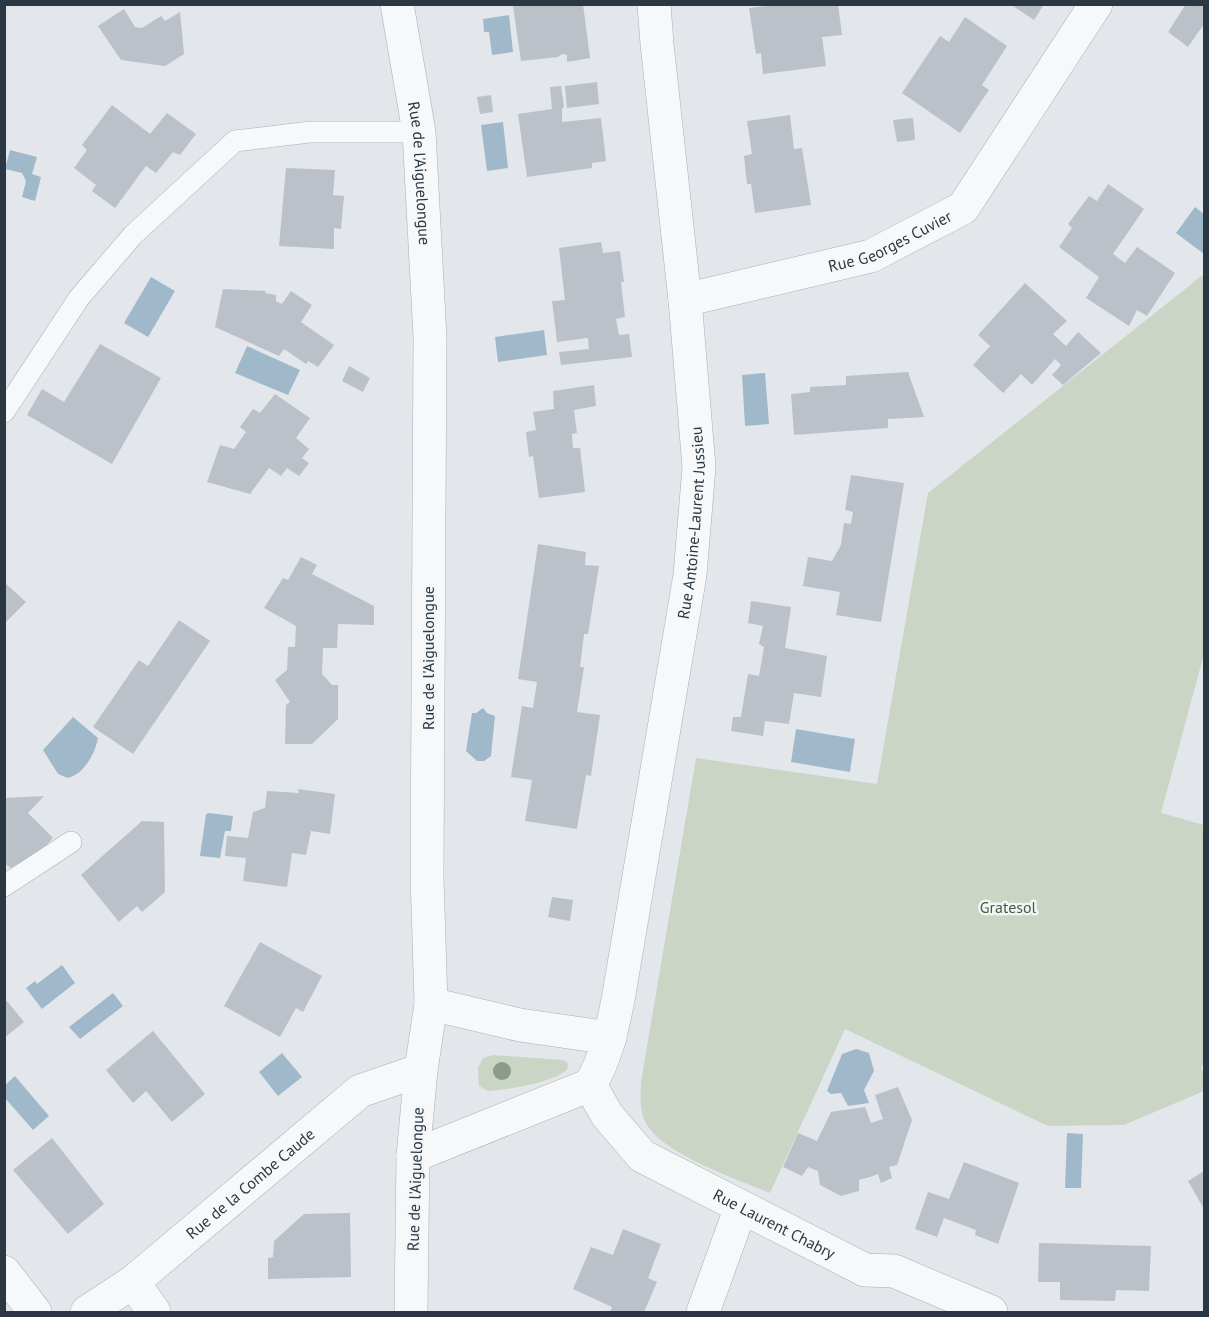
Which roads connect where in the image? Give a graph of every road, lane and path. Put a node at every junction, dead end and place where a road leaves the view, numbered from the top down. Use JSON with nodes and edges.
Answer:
{"nodes":[{"id":1,"x":397,"y":4,"type":"edge"},
{"id":2,"x":654,"y":4,"type":"edge"},
{"id":3,"x":1096,"y":4,"type":"edge"},
{"id":4,"x":419,"y":132,"type":"junction"},
{"id":5,"x":685,"y":300,"type":"junction"},
{"id":6,"x":4,"y":412,"type":"edge"},
{"id":7,"x":71,"y":842,"type":"dead end"},
{"id":8,"x":4,"y":886,"type":"edge"},
{"id":9,"x":431,"y":1004,"type":"junction"},
{"id":10,"x":610,"y":1038,"type":"junction"},
{"id":11,"x":421,"y":1070,"type":"junction"},
{"id":12,"x":590,"y":1085,"type":"junction"},
{"id":13,"x":412,"y":1156,"type":"junction"},
{"id":14,"x":741,"y":1207,"type":"junction"},
{"id":15,"x":4,"y":1272,"type":"edge"},
{"id":16,"x":134,"y":1282,"type":"junction"},
{"id":17,"x":35,"y":1312,"type":"edge"},
{"id":18,"x":87,"y":1312,"type":"edge"},
{"id":19,"x":154,"y":1312,"type":"edge"},
{"id":20,"x":411,"y":1312,"type":"edge"},
{"id":21,"x":703,"y":1312,"type":"edge"},
{"id":22,"x":991,"y":1312,"type":"edge"}],
"edges":[{"from":1,"to":4,"type":"street","name":"Rue de l'Aiguelongue"},
{"from":2,"to":5,"type":"street","name":"Rue Antoine-Laurent Jussieu"},
{"from":3,"to":5,"type":"street","name":"Rue Georges Cuvier"},
{"from":4,"to":6,"type":"lane"},
{"from":4,"to":9,"type":"street","name":"Rue de l'Aiguelongue"},
{"from":5,"to":10,"type":"street","name":"Rue Antoine-Laurent Jussieu"},
{"from":7,"to":8,"type":"lane"},
{"from":9,"to":10,"type":"street"},
{"from":9,"to":11,"type":"street","name":"Rue de l'Aiguelongue"},
{"from":10,"to":12,"type":"street","name":"Rue Antoine-Laurent Jussieu"},
{"from":11,"to":13,"type":"street","name":"Rue de l'Aiguelongue"},
{"from":11,"to":16,"type":"street","name":"Rue de la Combe Caude"},
{"from":12,"to":13,"type":"street"},
{"from":12,"to":14,"type":"street","name":"Rue Laurent Chabry"},
{"from":13,"to":20,"type":"street","name":"Rue de l'Aiguelongue"},
{"from":14,"to":21,"type":"street"},
{"from":14,"to":22,"type":"street","name":"Rue Laurent Chabry"},
{"from":15,"to":17,"type":"street"},
{"from":16,"to":18,"type":"street","name":"Rue de la Combe Caude"},
{"from":16,"to":19,"type":"street"}]}
